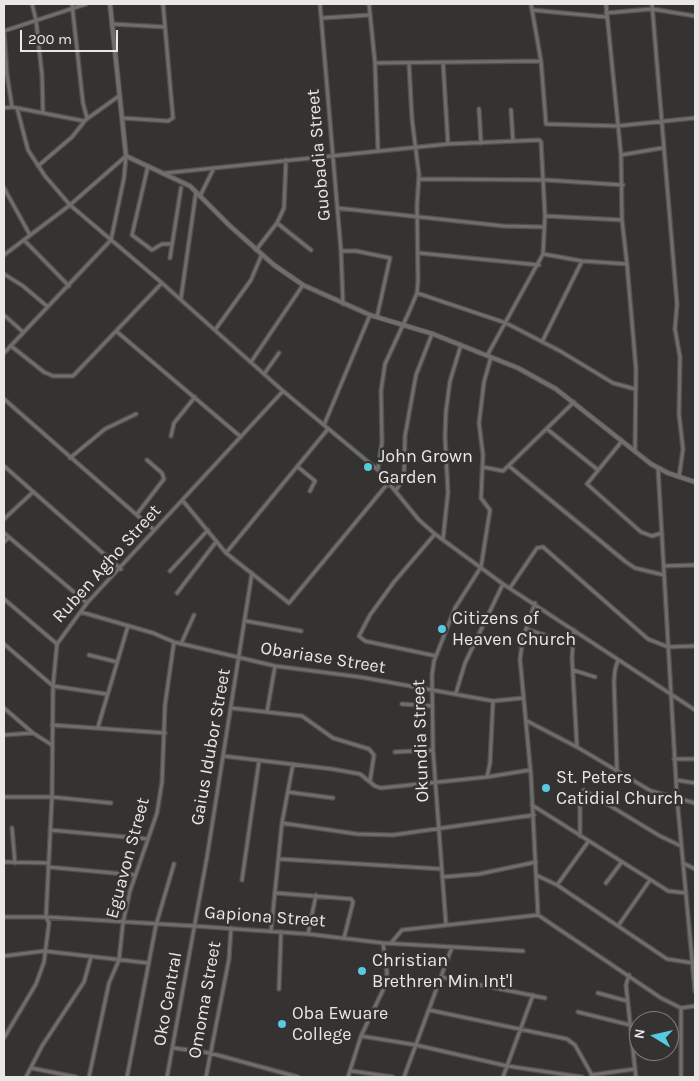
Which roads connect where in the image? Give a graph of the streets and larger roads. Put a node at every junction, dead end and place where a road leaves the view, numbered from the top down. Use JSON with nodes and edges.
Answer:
{"nodes":[{"id":1,"x":32,"y":4,"type":"edge"},
{"id":2,"x":86,"y":4,"type":"edge"},
{"id":3,"x":110,"y":4,"type":"edge"},
{"id":4,"x":163,"y":4,"type":"edge"},
{"id":5,"x":320,"y":4,"type":"edge"},
{"id":6,"x":369,"y":4,"type":"edge"},
{"id":7,"x":531,"y":4,"type":"edge"},
{"id":8,"x":606,"y":4,"type":"edge"},
{"id":9,"x":652,"y":4,"type":"edge"},
{"id":10,"x":73,"y":6,"type":"edge"},
{"id":11,"x":652,"y":9,"type":"junction"},
{"id":12,"x":532,"y":10,"type":"junction"},
{"id":13,"x":370,"y":15,"type":"junction"},
{"id":14,"x":606,"y":15,"type":"junction"},
{"id":15,"x":695,"y":16,"type":"edge"},
{"id":16,"x":322,"y":18,"type":"junction"},
{"id":17,"x":36,"y":20,"type":"junction"},
{"id":18,"x":112,"y":24,"type":"junction"},
{"id":19,"x":165,"y":27,"type":"junction"},
{"id":20,"x":4,"y":31,"type":"edge"},
{"id":21,"x":541,"y":61,"type":"junction"},
{"id":22,"x":443,"y":62,"type":"junction"},
{"id":23,"x":375,"y":63,"type":"junction"},
{"id":24,"x":409,"y":64,"type":"junction"},
{"id":25,"x":5,"y":74,"type":"edge"},
{"id":26,"x":119,"y":96,"type":"junction"},
{"id":27,"x":12,"y":107,"type":"junction"},
{"id":28,"x":4,"y":108,"type":"edge"},
{"id":29,"x":17,"y":108,"type":"junction"},
{"id":30,"x":479,"y":109,"type":"dead end"},
{"id":31,"x":511,"y":110,"type":"dead end"},
{"id":32,"x":43,"y":112,"type":"junction"},
{"id":33,"x":122,"y":118,"type":"junction"},
{"id":34,"x":695,"y":118,"type":"edge"},
{"id":35,"x":86,"y":120,"type":"junction"},
{"id":36,"x":660,"y":122,"type":"junction"},
{"id":37,"x":617,"y":126,"type":"junction"},
{"id":38,"x":513,"y":141,"type":"junction"},
{"id":39,"x":482,"y":143,"type":"junction"},
{"id":40,"x":448,"y":144,"type":"junction"},
{"id":41,"x":416,"y":147,"type":"junction"},
{"id":42,"x":662,"y":148,"type":"junction"},
{"id":43,"x":378,"y":151,"type":"junction"},
{"id":44,"x":621,"y":154,"type":"junction"},
{"id":45,"x":126,"y":156,"type":"junction"},
{"id":46,"x":333,"y":156,"type":"junction"},
{"id":47,"x":286,"y":160,"type":"junction"},
{"id":48,"x":148,"y":165,"type":"junction"},
{"id":49,"x":38,"y":166,"type":"junction"},
{"id":50,"x":214,"y":167,"type":"junction"},
{"id":51,"x":166,"y":173,"type":"junction"},
{"id":52,"x":419,"y":179,"type":"junction"},
{"id":53,"x":543,"y":180,"type":"junction"},
{"id":54,"x":623,"y":185,"type":"junction"},
{"id":55,"x":181,"y":188,"type":"dead end"},
{"id":56,"x":4,"y":191,"type":"edge"},
{"id":57,"x":196,"y":192,"type":"junction"},
{"id":58,"x":200,"y":196,"type":"junction"},
{"id":59,"x":70,"y":204,"type":"junction"},
{"id":60,"x":337,"y":208,"type":"junction"},
{"id":61,"x":417,"y":216,"type":"junction"},
{"id":62,"x":544,"y":216,"type":"junction"},
{"id":63,"x":622,"y":220,"type":"junction"},
{"id":64,"x":277,"y":222,"type":"junction"},
{"id":65,"x":544,"y":227,"type":"junction"},
{"id":66,"x":30,"y":235,"type":"junction"},
{"id":67,"x":24,"y":240,"type":"junction"},
{"id":68,"x":111,"y":240,"type":"junction"},
{"id":69,"x":172,"y":244,"type":"junction"},
{"id":70,"x":256,"y":250,"type":"junction"},
{"id":71,"x":311,"y":250,"type":"dead end"},
{"id":72,"x":341,"y":251,"type":"junction"},
{"id":73,"x":418,"y":252,"type":"junction"},
{"id":74,"x":262,"y":254,"type":"junction"},
{"id":75,"x":543,"y":254,"type":"junction"},
{"id":76,"x":4,"y":255,"type":"edge"},
{"id":77,"x":170,"y":258,"type":"dead end"},
{"id":78,"x":582,"y":261,"type":"junction"},
{"id":79,"x":627,"y":264,"type":"junction"},
{"id":80,"x":539,"y":265,"type":"junction"},
{"id":81,"x":4,"y":274,"type":"edge"},
{"id":82,"x":162,"y":282,"type":"junction"},
{"id":83,"x":303,"y":285,"type":"junction"},
{"id":84,"x":69,"y":286,"type":"junction"},
{"id":85,"x":417,"y":293,"type":"junction"},
{"id":86,"x":180,"y":298,"type":"junction"},
{"id":87,"x":343,"y":304,"type":"junction"},
{"id":88,"x":48,"y":307,"type":"junction"},
{"id":89,"x":4,"y":315,"type":"edge"},
{"id":90,"x":370,"y":315,"type":"junction"},
{"id":91,"x":377,"y":317,"type":"junction"},
{"id":92,"x":506,"y":322,"type":"junction"},
{"id":93,"x":402,"y":325,"type":"junction"},
{"id":94,"x":116,"y":330,"type":"junction"},
{"id":95,"x":215,"y":330,"type":"junction"},
{"id":96,"x":23,"y":332,"type":"junction"},
{"id":97,"x":432,"y":334,"type":"junction"},
{"id":98,"x":542,"y":342,"type":"junction"},
{"id":99,"x":461,"y":344,"type":"junction"},
{"id":100,"x":11,"y":346,"type":"junction"},
{"id":101,"x":4,"y":353,"type":"edge"},
{"id":102,"x":279,"y":353,"type":"dead end"},
{"id":103,"x":490,"y":355,"type":"junction"},
{"id":104,"x":251,"y":362,"type":"junction"},
{"id":105,"x":264,"y":374,"type":"junction"},
{"id":106,"x":635,"y":389,"type":"junction"},
{"id":107,"x":284,"y":391,"type":"junction"},
{"id":108,"x":195,"y":397,"type":"junction"},
{"id":109,"x":4,"y":399,"type":"edge"},
{"id":110,"x":574,"y":402,"type":"junction"},
{"id":111,"x":136,"y":414,"type":"dead end"},
{"id":112,"x":324,"y":425,"type":"junction"},
{"id":113,"x":328,"y":429,"type":"junction"},
{"id":114,"x":547,"y":429,"type":"junction"},
{"id":115,"x":171,"y":436,"type":"dead end"},
{"id":116,"x":241,"y":437,"type":"junction"},
{"id":117,"x":622,"y":441,"type":"junction"},
{"id":118,"x":635,"y":452,"type":"junction"},
{"id":119,"x":70,"y":458,"type":"junction"},
{"id":120,"x":147,"y":460,"type":"dead end"},
{"id":121,"x":4,"y":466,"type":"edge"},
{"id":122,"x":509,"y":466,"type":"junction"},
{"id":123,"x":298,"y":467,"type":"junction"},
{"id":124,"x":483,"y":467,"type":"junction"},
{"id":125,"x":658,"y":468,"type":"junction"},
{"id":126,"x":378,"y":470,"type":"junction"},
{"id":127,"x":598,"y":470,"type":"junction"},
{"id":128,"x":679,"y":477,"type":"junction"},
{"id":129,"x":389,"y":482,"type":"junction"},
{"id":130,"x":695,"y":482,"type":"edge"},
{"id":131,"x":396,"y":490,"type":"junction"},
{"id":132,"x":310,"y":491,"type":"dead end"},
{"id":133,"x":33,"y":492,"type":"junction"},
{"id":134,"x":183,"y":501,"type":"junction"},
{"id":135,"x":137,"y":514,"type":"junction"},
{"id":136,"x":4,"y":519,"type":"edge"},
{"id":137,"x":208,"y":530,"type":"junction"},
{"id":138,"x":154,"y":531,"type":"junction"},
{"id":139,"x":4,"y":533,"type":"edge"},
{"id":140,"x":662,"y":533,"type":"junction"},
{"id":141,"x":435,"y":534,"type":"junction"},
{"id":142,"x":9,"y":537,"type":"junction"},
{"id":143,"x":443,"y":539,"type":"junction"},
{"id":144,"x":4,"y":542,"type":"edge"},
{"id":145,"x":216,"y":542,"type":"junction"},
{"id":146,"x":226,"y":553,"type":"junction"},
{"id":147,"x":695,"y":565,"type":"edge"},
{"id":148,"x":664,"y":566,"type":"junction"},
{"id":149,"x":480,"y":567,"type":"junction"},
{"id":150,"x":121,"y":568,"type":"junction"},
{"id":151,"x":170,"y":571,"type":"dead end"},
{"id":152,"x":252,"y":574,"type":"junction"},
{"id":153,"x":664,"y":575,"type":"junction"},
{"id":154,"x":503,"y":584,"type":"junction"},
{"id":155,"x":510,"y":588,"type":"junction"},
{"id":156,"x":176,"y":594,"type":"dead end"},
{"id":157,"x":4,"y":599,"type":"edge"},
{"id":158,"x":87,"y":603,"type":"junction"},
{"id":159,"x":535,"y":603,"type":"junction"},
{"id":160,"x":80,"y":612,"type":"junction"},
{"id":161,"x":194,"y":615,"type":"dead end"},
{"id":162,"x":246,"y":621,"type":"junction"},
{"id":163,"x":128,"y":626,"type":"junction"},
{"id":164,"x":526,"y":629,"type":"junction"},
{"id":165,"x":301,"y":630,"type":"dead end"},
{"id":166,"x":574,"y":630,"type":"junction"},
{"id":167,"x":548,"y":636,"type":"dead end"},
{"id":168,"x":174,"y":642,"type":"junction"},
{"id":169,"x":4,"y":644,"type":"edge"},
{"id":170,"x":57,"y":644,"type":"junction"},
{"id":171,"x":181,"y":644,"type":"junction"},
{"id":172,"x":695,"y":646,"type":"edge"},
{"id":173,"x":668,"y":647,"type":"junction"},
{"id":174,"x":89,"y":655,"type":"dead end"},
{"id":175,"x":436,"y":656,"type":"junction"},
{"id":176,"x":240,"y":658,"type":"junction"},
{"id":177,"x":618,"y":660,"type":"junction"},
{"id":178,"x":117,"y":662,"type":"junction"},
{"id":179,"x":275,"y":666,"type":"junction"},
{"id":180,"x":573,"y":670,"type":"junction"},
{"id":181,"x":595,"y":677,"type":"dead end"},
{"id":182,"x":52,"y":686,"type":"junction"},
{"id":183,"x":432,"y":689,"type":"junction"},
{"id":184,"x":456,"y":693,"type":"junction"},
{"id":185,"x":106,"y":694,"type":"junction"},
{"id":186,"x":670,"y":695,"type":"junction"},
{"id":187,"x":523,"y":698,"type":"junction"},
{"id":188,"x":493,"y":701,"type":"junction"},
{"id":189,"x":402,"y":704,"type":"dead end"},
{"id":190,"x":432,"y":706,"type":"junction"},
{"id":191,"x":4,"y":708,"type":"edge"},
{"id":192,"x":231,"y":708,"type":"junction"},
{"id":193,"x":695,"y":710,"type":"edge"},
{"id":194,"x":267,"y":712,"type":"junction"},
{"id":195,"x":527,"y":721,"type":"junction"},
{"id":196,"x":52,"y":726,"type":"junction"},
{"id":197,"x":98,"y":727,"type":"junction"},
{"id":198,"x":33,"y":733,"type":"junction"},
{"id":199,"x":165,"y":733,"type":"junction"},
{"id":200,"x":4,"y":735,"type":"edge"},
{"id":201,"x":52,"y":745,"type":"junction"},
{"id":202,"x":577,"y":747,"type":"junction"},
{"id":203,"x":433,"y":750,"type":"junction"},
{"id":204,"x":395,"y":752,"type":"dead end"},
{"id":205,"x":223,"y":756,"type":"junction"},
{"id":206,"x":674,"y":759,"type":"junction"},
{"id":207,"x":695,"y":759,"type":"edge"},
{"id":208,"x":259,"y":761,"type":"junction"},
{"id":209,"x":293,"y":764,"type":"junction"},
{"id":210,"x":530,"y":770,"type":"junction"},
{"id":211,"x":617,"y":771,"type":"junction"},
{"id":212,"x":487,"y":777,"type":"junction"},
{"id":213,"x":676,"y":780,"type":"junction"},
{"id":214,"x":370,"y":781,"type":"junction"},
{"id":215,"x":435,"y":782,"type":"junction"},
{"id":216,"x":695,"y":782,"type":"edge"},
{"id":217,"x":288,"y":792,"type":"junction"},
{"id":218,"x":4,"y":797,"type":"edge"},
{"id":219,"x":52,"y":797,"type":"junction"},
{"id":220,"x":333,"y":798,"type":"dead end"},
{"id":221,"x":677,"y":798,"type":"junction"},
{"id":222,"x":111,"y":803,"type":"dead end"},
{"id":223,"x":695,"y":803,"type":"edge"},
{"id":224,"x":532,"y":805,"type":"junction"},
{"id":225,"x":534,"y":815,"type":"junction"},
{"id":226,"x":282,"y":823,"type":"junction"},
{"id":227,"x":12,"y":828,"type":"dead end"},
{"id":228,"x":439,"y":829,"type":"junction"},
{"id":229,"x":50,"y":830,"type":"junction"},
{"id":230,"x":580,"y":836,"type":"junction"},
{"id":231,"x":148,"y":840,"type":"junction"},
{"id":232,"x":588,"y":842,"type":"junction"},
{"id":233,"x":681,"y":846,"type":"junction"},
{"id":234,"x":279,"y":859,"type":"junction"},
{"id":235,"x":4,"y":862,"type":"edge"},
{"id":236,"x":16,"y":862,"type":"junction"},
{"id":237,"x":536,"y":862,"type":"junction"},
{"id":238,"x":48,"y":863,"type":"junction"},
{"id":239,"x":620,"y":863,"type":"junction"},
{"id":240,"x":683,"y":863,"type":"junction"},
{"id":241,"x":174,"y":864,"type":"dead end"},
{"id":242,"x":48,"y":867,"type":"junction"},
{"id":243,"x":442,"y":869,"type":"junction"},
{"id":244,"x":695,"y":869,"type":"edge"},
{"id":245,"x":135,"y":875,"type":"junction"},
{"id":246,"x":536,"y":875,"type":"junction"},
{"id":247,"x":442,"y":877,"type":"junction"},
{"id":248,"x":242,"y":880,"type":"dead end"},
{"id":249,"x":650,"y":880,"type":"junction"},
{"id":250,"x":606,"y":884,"type":"dead end"},
{"id":251,"x":557,"y":886,"type":"junction"},
{"id":252,"x":276,"y":892,"type":"junction"},
{"id":253,"x":686,"y":893,"type":"junction"},
{"id":254,"x":316,"y":895,"type":"junction"},
{"id":255,"x":538,"y":915,"type":"junction"},
{"id":256,"x":4,"y":917,"type":"edge"},
{"id":257,"x":46,"y":917,"type":"junction"},
{"id":258,"x":123,"y":923,"type":"junction"},
{"id":259,"x":156,"y":925,"type":"junction"},
{"id":260,"x":446,"y":925,"type":"junction"},
{"id":261,"x":194,"y":926,"type":"junction"},
{"id":262,"x":618,"y":926,"type":"junction"},
{"id":263,"x":690,"y":927,"type":"junction"},
{"id":264,"x":695,"y":927,"type":"edge"},
{"id":265,"x":231,"y":928,"type":"junction"},
{"id":266,"x":271,"y":931,"type":"junction"},
{"id":267,"x":281,"y":932,"type":"junction"},
{"id":268,"x":308,"y":934,"type":"junction"},
{"id":269,"x":344,"y":938,"type":"junction"},
{"id":270,"x":383,"y":943,"type":"junction"},
{"id":271,"x":390,"y":943,"type":"junction"},
{"id":272,"x":452,"y":947,"type":"junction"},
{"id":273,"x":44,"y":951,"type":"junction"},
{"id":274,"x":523,"y":951,"type":"dead end"},
{"id":275,"x":694,"y":955,"type":"edge"},
{"id":276,"x":4,"y":956,"type":"edge"},
{"id":277,"x":91,"y":957,"type":"junction"},
{"id":278,"x":119,"y":960,"type":"junction"},
{"id":279,"x":148,"y":963,"type":"junction"},
{"id":280,"x":693,"y":963,"type":"junction"},
{"id":281,"x":629,"y":975,"type":"junction"},
{"id":282,"x":387,"y":978,"type":"junction"},
{"id":283,"x":440,"y":980,"type":"junction"},
{"id":284,"x":279,"y":989,"type":"dead end"},
{"id":285,"x":695,"y":991,"type":"edge"},
{"id":286,"x":598,"y":993,"type":"dead end"},
{"id":287,"x":533,"y":995,"type":"junction"},
{"id":288,"x":545,"y":998,"type":"dead end"},
{"id":289,"x":628,"y":1001,"type":"junction"},
{"id":290,"x":695,"y":1006,"type":"edge"},
{"id":291,"x":681,"y":1008,"type":"junction"},
{"id":292,"x":429,"y":1010,"type":"junction"},
{"id":293,"x":578,"y":1012,"type":"dead end"},
{"id":294,"x":629,"y":1013,"type":"edge"},
{"id":295,"x":629,"y":1025,"type":"edge"},
{"id":296,"x":520,"y":1030,"type":"junction"},
{"id":297,"x":361,"y":1036,"type":"junction"},
{"id":298,"x":4,"y":1038,"type":"edge"},
{"id":299,"x":416,"y":1045,"type":"junction"},
{"id":300,"x":174,"y":1048,"type":"junction"},
{"id":301,"x":210,"y":1053,"type":"junction"},
{"id":302,"x":634,"y":1061,"type":"edge"},
{"id":303,"x":507,"y":1066,"type":"junction"},
{"id":304,"x":31,"y":1068,"type":"junction"},
{"id":305,"x":635,"y":1068,"type":"junction"},
{"id":306,"x":352,"y":1071,"type":"junction"},
{"id":307,"x":592,"y":1076,"type":"edge"},
{"id":308,"x":26,"y":1077,"type":"edge"},
{"id":309,"x":76,"y":1077,"type":"edge"},
{"id":310,"x":89,"y":1077,"type":"edge"},
{"id":311,"x":127,"y":1077,"type":"edge"},
{"id":312,"x":167,"y":1077,"type":"edge"},
{"id":313,"x":206,"y":1077,"type":"edge"},
{"id":314,"x":298,"y":1077,"type":"edge"},
{"id":315,"x":348,"y":1077,"type":"edge"},
{"id":316,"x":393,"y":1077,"type":"edge"},
{"id":317,"x":404,"y":1077,"type":"edge"},
{"id":318,"x":503,"y":1077,"type":"edge"},
{"id":319,"x":582,"y":1077,"type":"edge"},
{"id":320,"x":636,"y":1077,"type":"edge"},
{"id":321,"x":681,"y":1077,"type":"edge"}],
"edges":[{"from":1,"to":17,"type":"street"},
{"from":2,"to":10,"type":"street"},
{"from":3,"to":18,"type":"street"},
{"from":4,"to":19,"type":"street"},
{"from":5,"to":16,"type":"street","name":"Guobadia Street"},
{"from":6,"to":13,"type":"street"},
{"from":7,"to":12,"type":"street"},
{"from":8,"to":14,"type":"street"},
{"from":9,"to":11,"type":"street"},
{"from":10,"to":17,"type":"street"},
{"from":10,"to":35,"type":"street"},
{"from":11,"to":14,"type":"street"},
{"from":11,"to":15,"type":"street"},
{"from":11,"to":36,"type":"street"},
{"from":12,"to":14,"type":"street"},
{"from":12,"to":21,"type":"street"},
{"from":13,"to":16,"type":"street"},
{"from":13,"to":23,"type":"street"},
{"from":14,"to":37,"type":"street"},
{"from":16,"to":46,"type":"street","name":"Guobadia Street"},
{"from":17,"to":20,"type":"street"},
{"from":17,"to":32,"type":"street"},
{"from":18,"to":19,"type":"street"},
{"from":18,"to":26,"type":"street"},
{"from":19,"to":33,"type":"street"},
{"from":20,"to":25,"type":"street"},
{"from":21,"to":22,"type":"street"},
{"from":21,"to":37,"type":"street"},
{"from":22,"to":24,"type":"street"},
{"from":22,"to":40,"type":"street"},
{"from":23,"to":24,"type":"street"},
{"from":23,"to":43,"type":"street"},
{"from":24,"to":41,"type":"street"},
{"from":25,"to":27,"type":"street"},
{"from":26,"to":33,"type":"street"},
{"from":26,"to":35,"type":"street"},
{"from":27,"to":28,"type":"street"},
{"from":27,"to":29,"type":"street"},
{"from":29,"to":32,"type":"street"},
{"from":29,"to":49,"type":"street"},
{"from":30,"to":39,"type":"street"},
{"from":31,"to":38,"type":"street"},
{"from":32,"to":35,"type":"street"},
{"from":33,"to":45,"type":"street"},
{"from":34,"to":36,"type":"street"},
{"from":35,"to":49,"type":"street"},
{"from":36,"to":37,"type":"street"},
{"from":36,"to":42,"type":"street"},
{"from":37,"to":44,"type":"street"},
{"from":38,"to":39,"type":"street"},
{"from":38,"to":53,"type":"street"},
{"from":39,"to":40,"type":"street"},
{"from":40,"to":41,"type":"street"},
{"from":41,"to":43,"type":"street"},
{"from":41,"to":52,"type":"street"},
{"from":42,"to":44,"type":"street"},
{"from":42,"to":128,"type":"street"},
{"from":43,"to":46,"type":"street"},
{"from":44,"to":54,"type":"street"},
{"from":45,"to":48,"type":"street"},
{"from":45,"to":59,"type":"street"},
{"from":45,"to":68,"type":"street"},
{"from":46,"to":47,"type":"street"},
{"from":46,"to":60,"type":"street","name":"Guobadia Street"},
{"from":47,"to":50,"type":"street"},
{"from":47,"to":64,"type":"street"},
{"from":48,"to":51,"type":"street"},
{"from":48,"to":69,"type":"street"},
{"from":49,"to":59,"type":"street"},
{"from":50,"to":51,"type":"street"},
{"from":50,"to":58,"type":"street"},
{"from":51,"to":57,"type":"street"},
{"from":52,"to":53,"type":"street"},
{"from":52,"to":61,"type":"street"},
{"from":53,"to":54,"type":"street"},
{"from":53,"to":62,"type":"street"},
{"from":54,"to":63,"type":"street"},
{"from":55,"to":69,"type":"street"},
{"from":56,"to":66,"type":"street"},
{"from":57,"to":58,"type":"street"},
{"from":57,"to":86,"type":"street"},
{"from":58,"to":70,"type":"street"},
{"from":59,"to":66,"type":"street"},
{"from":59,"to":68,"type":"street"},
{"from":60,"to":61,"type":"street"},
{"from":60,"to":72,"type":"street","name":"Guobadia Street"},
{"from":61,"to":65,"type":"street"},
{"from":61,"to":73,"type":"street"},
{"from":62,"to":63,"type":"street"},
{"from":62,"to":65,"type":"street"},
{"from":63,"to":79,"type":"street"},
{"from":64,"to":70,"type":"street"},
{"from":64,"to":71,"type":"street"},
{"from":65,"to":75,"type":"street"},
{"from":66,"to":67,"type":"street"},
{"from":67,"to":76,"type":"street"},
{"from":67,"to":84,"type":"street"},
{"from":68,"to":82,"type":"street"},
{"from":68,"to":84,"type":"street"},
{"from":69,"to":77,"type":"street"},
{"from":70,"to":74,"type":"street"},
{"from":72,"to":87,"type":"street","name":"Guobadia Street"},
{"from":72,"to":91,"type":"street"},
{"from":73,"to":80,"type":"street"},
{"from":73,"to":85,"type":"street"},
{"from":74,"to":83,"type":"street"},
{"from":74,"to":95,"type":"street"},
{"from":75,"to":78,"type":"street"},
{"from":75,"to":80,"type":"street"},
{"from":78,"to":79,"type":"street"},
{"from":78,"to":98,"type":"street"},
{"from":79,"to":106,"type":"street"},
{"from":80,"to":92,"type":"street"},
{"from":81,"to":88,"type":"street"},
{"from":82,"to":86,"type":"street"},
{"from":82,"to":94,"type":"street"},
{"from":83,"to":87,"type":"street"},
{"from":83,"to":104,"type":"street"},
{"from":84,"to":88,"type":"street"},
{"from":85,"to":92,"type":"street"},
{"from":85,"to":93,"type":"street"},
{"from":86,"to":95,"type":"street"},
{"from":87,"to":90,"type":"street"},
{"from":88,"to":96,"type":"street"},
{"from":89,"to":96,"type":"street"},
{"from":90,"to":91,"type":"street"},
{"from":90,"to":112,"type":"street"},
{"from":91,"to":93,"type":"street"},
{"from":92,"to":98,"type":"street"},
{"from":92,"to":103,"type":"street"},
{"from":93,"to":97,"type":"street"},
{"from":93,"to":126,"type":"street"},
{"from":94,"to":100,"type":"street"},
{"from":94,"to":108,"type":"street"},
{"from":95,"to":104,"type":"street"},
{"from":96,"to":100,"type":"street"},
{"from":97,"to":99,"type":"street"},
{"from":97,"to":131,"type":"street"},
{"from":98,"to":106,"type":"street"},
{"from":99,"to":103,"type":"street"},
{"from":99,"to":143,"type":"street"},
{"from":100,"to":101,"type":"street"},
{"from":102,"to":105,"type":"street"},
{"from":103,"to":110,"type":"street"},
{"from":103,"to":124,"type":"street"},
{"from":104,"to":105,"type":"street"},
{"from":105,"to":107,"type":"street"},
{"from":106,"to":118,"type":"street"},
{"from":107,"to":112,"type":"street"},
{"from":107,"to":116,"type":"street","name":"Ruben Agho Street"},
{"from":108,"to":115,"type":"street"},
{"from":108,"to":116,"type":"street"},
{"from":109,"to":119,"type":"street"},
{"from":110,"to":114,"type":"street"},
{"from":110,"to":117,"type":"street"},
{"from":111,"to":119,"type":"street"},
{"from":112,"to":113,"type":"street"},
{"from":113,"to":123,"type":"street"},
{"from":113,"to":126,"type":"street"},
{"from":114,"to":122,"type":"street"},
{"from":114,"to":127,"type":"street"},
{"from":116,"to":134,"type":"street","name":"Ruben Agho Street"},
{"from":117,"to":118,"type":"street"},
{"from":117,"to":127,"type":"street"},
{"from":118,"to":125,"type":"street"},
{"from":119,"to":135,"type":"street"},
{"from":120,"to":135,"type":"street"},
{"from":121,"to":133,"type":"street"},
{"from":122,"to":124,"type":"street"},
{"from":122,"to":153,"type":"street"},
{"from":123,"to":132,"type":"street"},
{"from":123,"to":146,"type":"street"},
{"from":124,"to":149,"type":"street"},
{"from":125,"to":128,"type":"street"},
{"from":125,"to":140,"type":"street"},
{"from":126,"to":129,"type":"street"},
{"from":127,"to":140,"type":"street"},
{"from":128,"to":130,"type":"street"},
{"from":129,"to":131,"type":"street"},
{"from":129,"to":152,"type":"street"},
{"from":131,"to":141,"type":"street"},
{"from":133,"to":136,"type":"street"},
{"from":133,"to":150,"type":"street"},
{"from":134,"to":137,"type":"street"},
{"from":134,"to":138,"type":"street","name":"Ruben Agho Street"},
{"from":135,"to":138,"type":"street"},
{"from":137,"to":145,"type":"street"},
{"from":137,"to":151,"type":"street"},
{"from":138,"to":150,"type":"street","name":"Ruben Agho Street"},
{"from":139,"to":142,"type":"street"},
{"from":140,"to":148,"type":"street"},
{"from":141,"to":143,"type":"street"},
{"from":141,"to":175,"type":"street"},
{"from":142,"to":144,"type":"street"},
{"from":142,"to":158,"type":"street"},
{"from":143,"to":149,"type":"street"},
{"from":145,"to":146,"type":"street"},
{"from":145,"to":156,"type":"street"},
{"from":146,"to":152,"type":"street"},
{"from":147,"to":148,"type":"street"},
{"from":148,"to":153,"type":"street"},
{"from":149,"to":154,"type":"street"},
{"from":149,"to":175,"type":"street","name":"Okundia Street"},
{"from":150,"to":158,"type":"street","name":"Ruben Agho Street"},
{"from":152,"to":162,"type":"street","name":"Gaius Idubor Street"},
{"from":153,"to":173,"type":"street"},
{"from":154,"to":155,"type":"street"},
{"from":154,"to":184,"type":"street"},
{"from":155,"to":159,"type":"street"},
{"from":155,"to":173,"type":"street"},
{"from":157,"to":170,"type":"street"},
{"from":158,"to":160,"type":"street","name":"Ruben Agho Street"},
{"from":159,"to":164,"type":"street"},
{"from":159,"to":166,"type":"street"},
{"from":160,"to":163,"type":"street","name":"Obariase Street"},
{"from":160,"to":170,"type":"street","name":"Ruben Agho Street"},
{"from":161,"to":171,"type":"street"},
{"from":162,"to":165,"type":"street"},
{"from":162,"to":176,"type":"street","name":"Gaius Idubor Street"},
{"from":163,"to":168,"type":"street","name":"Obariase Street"},
{"from":163,"to":178,"type":"street"},
{"from":164,"to":167,"type":"street"},
{"from":164,"to":187,"type":"street"},
{"from":166,"to":177,"type":"street"},
{"from":166,"to":180,"type":"street"},
{"from":168,"to":171,"type":"street","name":"Obariase Street"},
{"from":168,"to":199,"type":"street","name":"Eguavon Street"},
{"from":169,"to":182,"type":"street"},
{"from":170,"to":182,"type":"street","name":"Ruben Agho Street"},
{"from":171,"to":176,"type":"street","name":"Obariase Street"},
{"from":172,"to":173,"type":"street"},
{"from":173,"to":186,"type":"street"},
{"from":174,"to":178,"type":"street"},
{"from":175,"to":183,"type":"street","name":"Okundia Street"},
{"from":176,"to":179,"type":"street","name":"Obariase Street"},
{"from":176,"to":192,"type":"street","name":"Gaius Idubor Street"},
{"from":177,"to":186,"type":"street"},
{"from":177,"to":211,"type":"street"},
{"from":178,"to":185,"type":"street"},
{"from":179,"to":183,"type":"street","name":"Obariase Street"},
{"from":179,"to":194,"type":"street"},
{"from":180,"to":181,"type":"street"},
{"from":180,"to":202,"type":"street"},
{"from":182,"to":185,"type":"street"},
{"from":182,"to":196,"type":"street","name":"Ruben Agho Street"},
{"from":183,"to":184,"type":"street","name":"Obariase Street"},
{"from":183,"to":190,"type":"street","name":"Okundia Street"},
{"from":184,"to":188,"type":"street","name":"Obariase Street"},
{"from":185,"to":197,"type":"street"},
{"from":186,"to":193,"type":"street"},
{"from":186,"to":206,"type":"street"},
{"from":187,"to":188,"type":"street","name":"Obariase Street"},
{"from":187,"to":195,"type":"street"},
{"from":188,"to":212,"type":"street"},
{"from":189,"to":190,"type":"street"},
{"from":190,"to":203,"type":"street","name":"Okundia Street"},
{"from":191,"to":198,"type":"street"},
{"from":192,"to":194,"type":"street"},
{"from":192,"to":205,"type":"street","name":"Gaius Idubor Street"},
{"from":194,"to":214,"type":"street"},
{"from":195,"to":202,"type":"street"},
{"from":195,"to":210,"type":"street"},
{"from":196,"to":197,"type":"street"},
{"from":196,"to":201,"type":"street","name":"Ruben Agho Street"},
{"from":197,"to":199,"type":"street"},
{"from":198,"to":200,"type":"street"},
{"from":198,"to":201,"type":"street"},
{"from":199,"to":231,"type":"street","name":"Eguavon Street"},
{"from":201,"to":219,"type":"street","name":"Ruben Agho Street"},
{"from":202,"to":211,"type":"street"},
{"from":203,"to":204,"type":"street"},
{"from":203,"to":215,"type":"street","name":"Okundia Street"},
{"from":205,"to":208,"type":"street"},
{"from":205,"to":261,"type":"street","name":"Gaius Idubor Street"},
{"from":206,"to":207,"type":"street"},
{"from":206,"to":213,"type":"street"},
{"from":208,"to":209,"type":"street"},
{"from":208,"to":248,"type":"street"},
{"from":209,"to":214,"type":"street"},
{"from":209,"to":217,"type":"street"},
{"from":210,"to":212,"type":"street"},
{"from":210,"to":224,"type":"street"},
{"from":211,"to":221,"type":"street"},
{"from":212,"to":215,"type":"street"},
{"from":213,"to":216,"type":"street"},
{"from":213,"to":221,"type":"street"},
{"from":214,"to":215,"type":"street"},
{"from":215,"to":228,"type":"street","name":"Okundia Street"},
{"from":217,"to":220,"type":"street"},
{"from":217,"to":226,"type":"street"},
{"from":218,"to":219,"type":"street"},
{"from":219,"to":222,"type":"street"},
{"from":219,"to":229,"type":"street","name":"Ruben Agho Street"},
{"from":221,"to":223,"type":"street"},
{"from":221,"to":233,"type":"street"},
{"from":224,"to":225,"type":"street"},
{"from":224,"to":230,"type":"street"},
{"from":225,"to":228,"type":"street"},
{"from":225,"to":237,"type":"street"},
{"from":226,"to":228,"type":"street"},
{"from":226,"to":234,"type":"street"},
{"from":227,"to":236,"type":"street"},
{"from":228,"to":243,"type":"street","name":"Okundia Street"},
{"from":229,"to":231,"type":"street"},
{"from":229,"to":238,"type":"street","name":"Ruben Agho Street"},
{"from":230,"to":232,"type":"street"},
{"from":230,"to":233,"type":"street"},
{"from":231,"to":245,"type":"street","name":"Eguavon Street"},
{"from":232,"to":239,"type":"street"},
{"from":232,"to":251,"type":"street"},
{"from":233,"to":240,"type":"street"},
{"from":234,"to":243,"type":"street"},
{"from":234,"to":252,"type":"street"},
{"from":235,"to":236,"type":"street"},
{"from":236,"to":238,"type":"street"},
{"from":237,"to":246,"type":"street"},
{"from":237,"to":247,"type":"street"},
{"from":238,"to":242,"type":"street","name":"Ruben Agho Street"},
{"from":239,"to":249,"type":"street"},
{"from":239,"to":250,"type":"street"},
{"from":240,"to":244,"type":"street"},
{"from":240,"to":253,"type":"street"},
{"from":241,"to":259,"type":"street"},
{"from":242,"to":245,"type":"street"},
{"from":242,"to":257,"type":"street","name":"Ruben Agho Street"},
{"from":243,"to":247,"type":"street","name":"Okundia Street"},
{"from":245,"to":258,"type":"street","name":"Eguavon Street"},
{"from":246,"to":251,"type":"street"},
{"from":246,"to":255,"type":"street"},
{"from":247,"to":260,"type":"street","name":"Okundia Street"},
{"from":249,"to":253,"type":"street"},
{"from":249,"to":262,"type":"street"},
{"from":251,"to":262,"type":"street"},
{"from":252,"to":254,"type":"street"},
{"from":252,"to":266,"type":"street"},
{"from":253,"to":263,"type":"street"},
{"from":254,"to":268,"type":"street"},
{"from":254,"to":269,"type":"street"},
{"from":255,"to":260,"type":"street"},
{"from":255,"to":281,"type":"street"},
{"from":256,"to":257,"type":"street","name":"Gapiona Street"},
{"from":257,"to":258,"type":"street","name":"Gapiona Street"},
{"from":257,"to":273,"type":"street","name":"Ruben Agho Street"},
{"from":258,"to":259,"type":"street","name":"Gapiona Street"},
{"from":258,"to":278,"type":"street","name":"Eguavon Street"},
{"from":259,"to":261,"type":"street","name":"Gapiona Street"},
{"from":259,"to":279,"type":"street"},
{"from":260,"to":271,"type":"street"},
{"from":261,"to":265,"type":"street","name":"Gapiona Street"},
{"from":261,"to":300,"type":"street","name":"Oko Central"},
{"from":262,"to":280,"type":"street"},
{"from":263,"to":264,"type":"street"},
{"from":263,"to":275,"type":"street"},
{"from":265,"to":266,"type":"street","name":"Gapiona Street"},
{"from":265,"to":301,"type":"street","name":"Omoma Street"},
{"from":266,"to":267,"type":"street","name":"Gapiona Street"},
{"from":267,"to":268,"type":"street","name":"Gapiona Street"},
{"from":267,"to":284,"type":"street"},
{"from":268,"to":269,"type":"street","name":"Gapiona Street"},
{"from":269,"to":270,"type":"street","name":"Gapiona Street"},
{"from":270,"to":271,"type":"street","name":"Gapiona Street"},
{"from":270,"to":282,"type":"street"},
{"from":271,"to":272,"type":"street","name":"Gapiona Street"},
{"from":272,"to":274,"type":"street","name":"Gapiona Street"},
{"from":272,"to":283,"type":"street"},
{"from":273,"to":276,"type":"street"},
{"from":273,"to":277,"type":"street"},
{"from":273,"to":298,"type":"street","name":"Ruben Agho Street"},
{"from":275,"to":280,"type":"street"},
{"from":277,"to":278,"type":"street"},
{"from":277,"to":304,"type":"street"},
{"from":278,"to":279,"type":"street"},
{"from":278,"to":310,"type":"street","name":"Eguavon Street"},
{"from":279,"to":311,"type":"street"},
{"from":280,"to":285,"type":"street"},
{"from":281,"to":289,"type":"street"},
{"from":281,"to":291,"type":"street"},
{"from":282,"to":283,"type":"street"},
{"from":282,"to":297,"type":"street"},
{"from":283,"to":287,"type":"street"},
{"from":283,"to":292,"type":"street"},
{"from":286,"to":289,"type":"street"},
{"from":287,"to":288,"type":"street"},
{"from":287,"to":296,"type":"street"},
{"from":289,"to":294,"type":"street"},
{"from":290,"to":291,"type":"street"},
{"from":291,"to":321,"type":"street"},
{"from":292,"to":296,"type":"street"},
{"from":292,"to":299,"type":"street"},
{"from":293,"to":295,"type":"street"},
{"from":296,"to":303,"type":"street"},
{"from":296,"to":307,"type":"street"},
{"from":297,"to":299,"type":"street"},
{"from":297,"to":306,"type":"street"},
{"from":299,"to":303,"type":"street"},
{"from":299,"to":317,"type":"street"},
{"from":300,"to":301,"type":"street"},
{"from":300,"to":312,"type":"street","name":"Oko Central"},
{"from":301,"to":313,"type":"street","name":"Omoma Street"},
{"from":301,"to":314,"type":"street"},
{"from":302,"to":305,"type":"street"},
{"from":303,"to":318,"type":"street"},
{"from":303,"to":319,"type":"street"},
{"from":304,"to":308,"type":"street"},
{"from":304,"to":309,"type":"street"},
{"from":305,"to":307,"type":"street"},
{"from":305,"to":320,"type":"street"},
{"from":306,"to":315,"type":"street"},
{"from":306,"to":316,"type":"street"}]}
